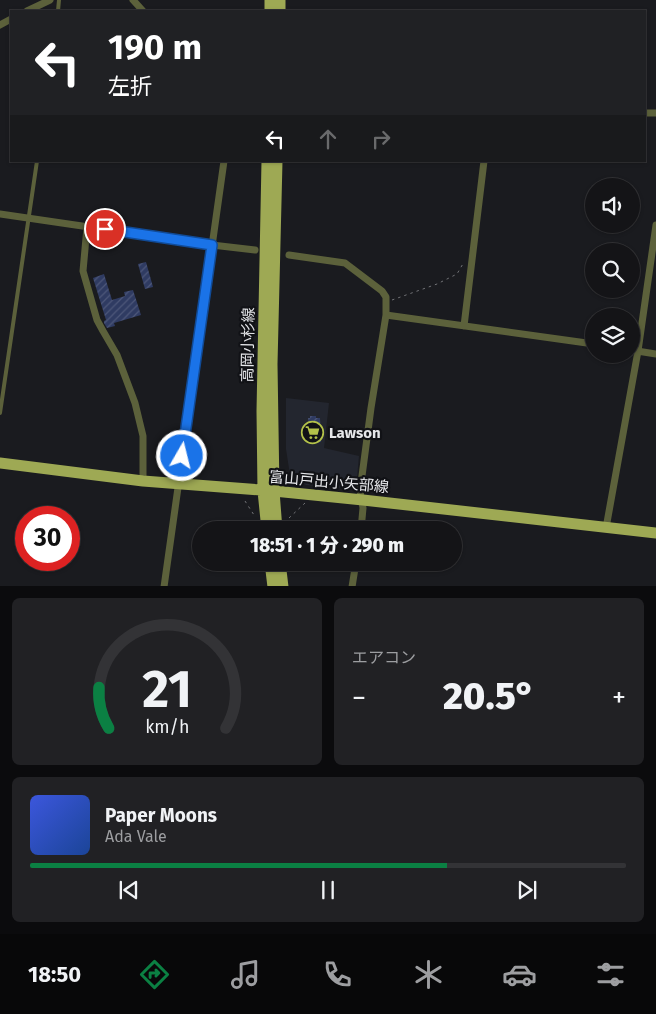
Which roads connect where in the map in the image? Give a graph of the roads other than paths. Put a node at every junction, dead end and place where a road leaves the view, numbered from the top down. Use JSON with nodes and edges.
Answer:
{"nodes":[{"id":1,"x":50,"y":0,"type":"edge"},
{"id":2,"x":133,"y":0,"type":"edge"},
{"id":3,"x":29,"y":10,"type":"edge"},
{"id":4,"x":142,"y":10,"type":"edge"},
{"id":5,"x":37,"y":162,"type":"edge"},
{"id":6,"x":224,"y":162,"type":"edge"},
{"id":7,"x":267,"y":162,"type":"edge"},
{"id":8,"x":277,"y":162,"type":"edge"},
{"id":9,"x":484,"y":162,"type":"edge"},
{"id":10,"x":0,"y":214,"type":"edge"},
{"id":11,"x":29,"y":218,"type":"junction"},
{"id":12,"x":656,"y":225,"type":"edge"},
{"id":13,"x":87,"y":227,"type":"junction"},
{"id":14,"x":212,"y":245,"type":"junction"},
{"id":15,"x":255,"y":250,"type":"dead end"},
{"id":16,"x":289,"y":254,"type":"dead end"},
{"id":17,"x":386,"y":315,"type":"junction"},
{"id":18,"x":640,"y":320,"type":"edge"},
{"id":19,"x":464,"y":326,"type":"junction"},
{"id":20,"x":585,"y":343,"type":"edge"},
{"id":21,"x":640,"y":351,"type":"edge"},
{"id":22,"x":656,"y":354,"type":"edge"},
{"id":23,"x":633,"y":363,"type":"edge"},
{"id":24,"x":0,"y":413,"type":"edge"},
{"id":25,"x":0,"y":463,"type":"edge"},
{"id":26,"x":143,"y":481,"type":"junction"},
{"id":27,"x":177,"y":485,"type":"junction"},
{"id":28,"x":268,"y":491,"type":"junction"},
{"id":29,"x":363,"y":500,"type":"junction"},
{"id":30,"x":267,"y":521,"type":"edge"},
{"id":31,"x":275,"y":521,"type":"edge"},
{"id":32,"x":361,"y":521,"type":"edge"},
{"id":33,"x":606,"y":528,"type":"junction"},
{"id":34,"x":656,"y":533,"type":"edge"},
{"id":35,"x":271,"y":571,"type":"edge"},
{"id":36,"x":281,"y":571,"type":"edge"},
{"id":37,"x":354,"y":571,"type":"edge"},
{"id":38,"x":164,"y":586,"type":"edge"},
{"id":39,"x":273,"y":586,"type":"edge"},
{"id":40,"x":283,"y":586,"type":"edge"},
{"id":41,"x":352,"y":586,"type":"edge"}],
"edges":[{"from":1,"to":3,"type":"street"},
{"from":2,"to":4,"type":"street"},
{"from":5,"to":11,"type":"lane"},
{"from":6,"to":14,"type":"street"},
{"from":7,"to":28,"type":"main road","name":"高岡小杉線"},
{"from":8,"to":28,"type":"main road","name":"高岡小杉線"},
{"from":9,"to":19,"type":"street"},
{"from":10,"to":11,"type":"street"},
{"from":11,"to":13,"type":"street"},
{"from":11,"to":24,"type":"lane"},
{"from":12,"to":18,"type":"street"},
{"from":13,"to":14,"type":"street"},
{"from":13,"to":26,"type":"street"},
{"from":14,"to":15,"type":"street"},
{"from":14,"to":27,"type":"street"},
{"from":16,"to":17,"type":"street"},
{"from":17,"to":19,"type":"street"},
{"from":17,"to":29,"type":"street"},
{"from":19,"to":20,"type":"street"},
{"from":21,"to":22,"type":"street"},
{"from":23,"to":33,"type":"street"},
{"from":25,"to":26,"type":"main road","name":"富山戸出小矢部線"},
{"from":26,"to":27,"type":"main road","name":"富山戸出小矢部線"},
{"from":27,"to":28,"type":"main road","name":"富山戸出小矢部線"},
{"from":27,"to":38,"type":"street"},
{"from":28,"to":29,"type":"main road","name":"富山戸出小矢部線"},
{"from":28,"to":30,"type":"main road","name":"高岡小杉線"},
{"from":28,"to":31,"type":"main road","name":"高岡小杉線"},
{"from":29,"to":32,"type":"street"},
{"from":29,"to":33,"type":"main road","name":"富山戸出小矢部線"},
{"from":33,"to":34,"type":"main road","name":"富山戸出小矢部線"},
{"from":35,"to":39,"type":"main road"},
{"from":36,"to":40,"type":"main road"},
{"from":37,"to":41,"type":"street"}]}
